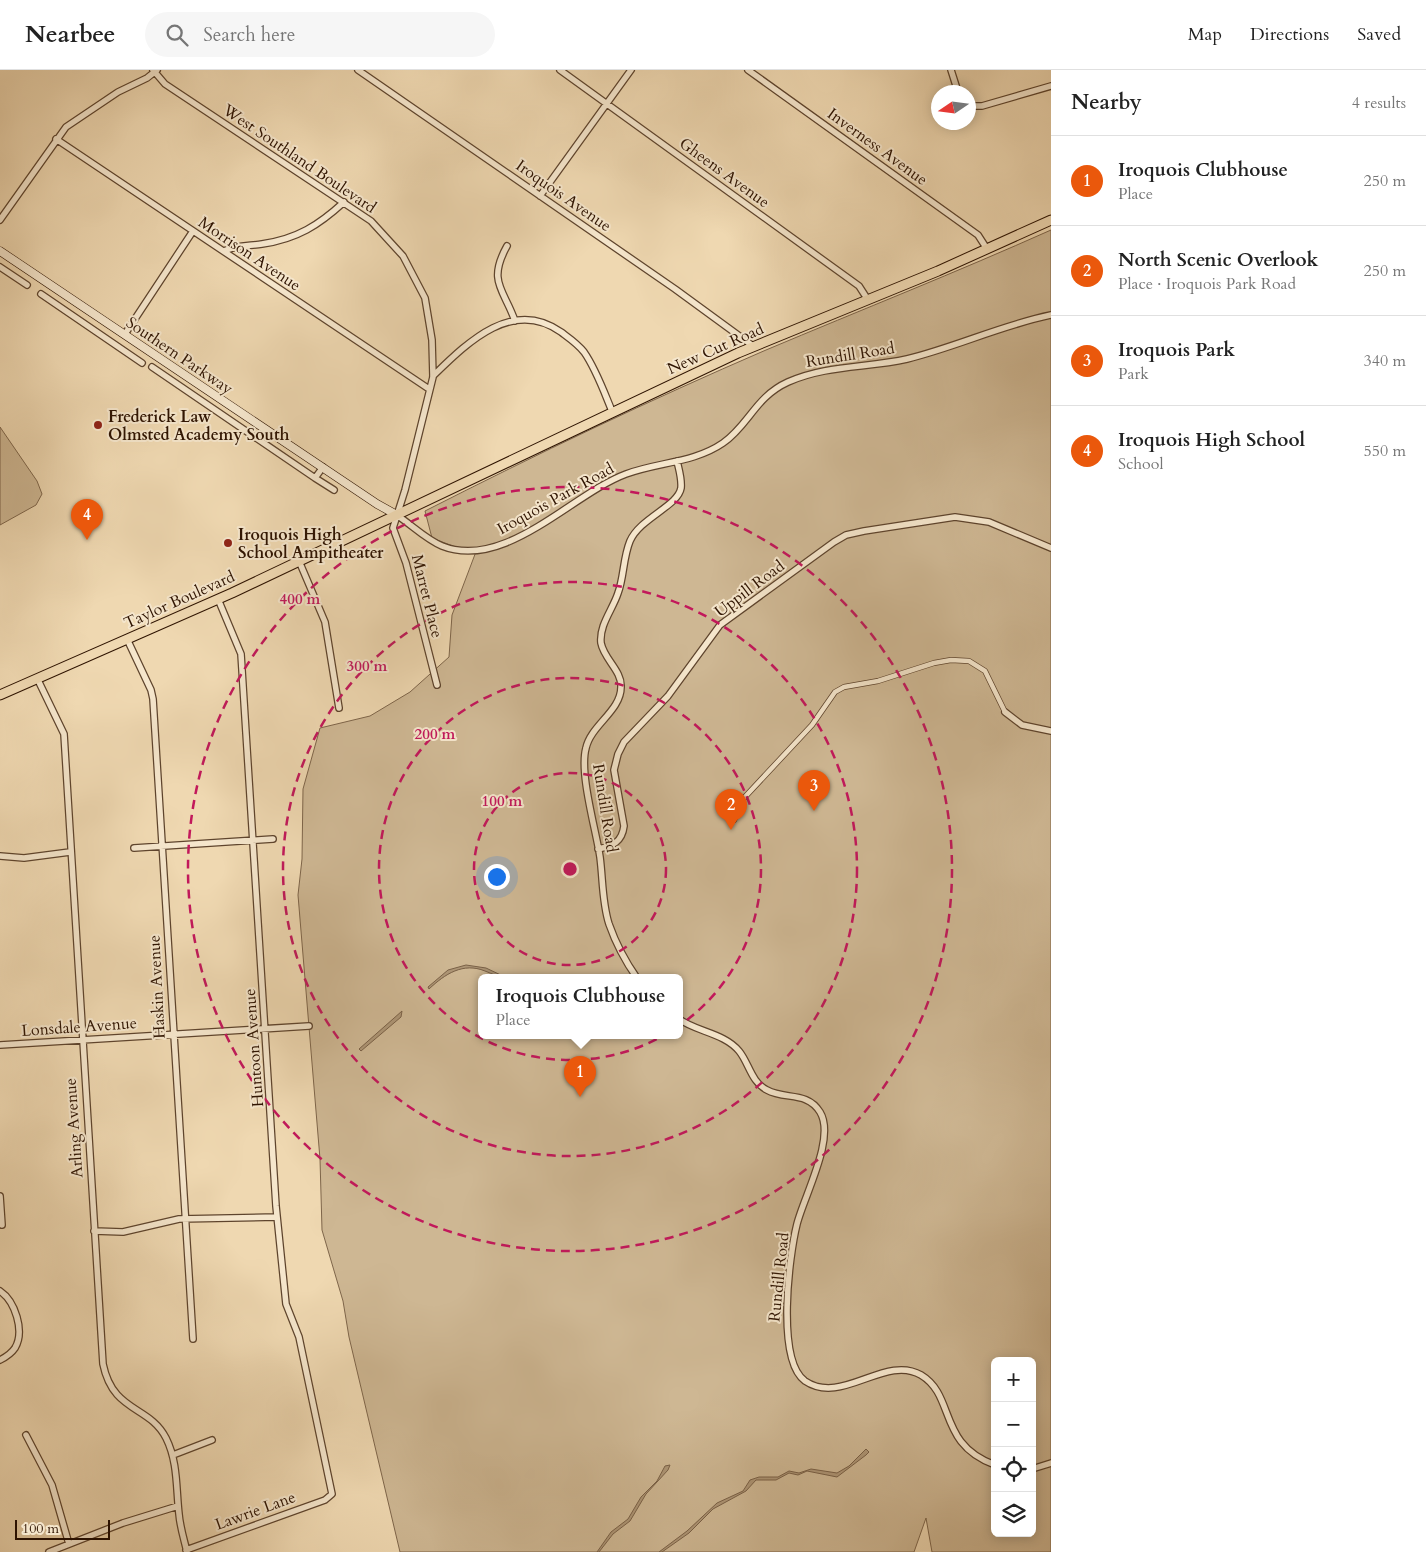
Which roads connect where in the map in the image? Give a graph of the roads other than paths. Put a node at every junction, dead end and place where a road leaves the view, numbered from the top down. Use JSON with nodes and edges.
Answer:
{"nodes":[{"id":1,"x":358,"y":70,"type":"edge"},
{"id":2,"x":560,"y":70,"type":"edge"},
{"id":3,"x":631,"y":70,"type":"edge"},
{"id":4,"x":748,"y":70,"type":"edge"},
{"id":5,"x":951,"y":70,"type":"edge"},
{"id":6,"x":154,"y":71,"type":"edge"},
{"id":7,"x":956,"y":85,"type":"edge"},
{"id":8,"x":1051,"y":86,"type":"edge"},
{"id":9,"x":607,"y":104,"type":"junction"},
{"id":10,"x":976,"y":106,"type":"edge"},
{"id":11,"x":56,"y":139,"type":"junction"},
{"id":12,"x":540,"y":196,"type":"junction"},
{"id":13,"x":344,"y":202,"type":"junction"},
{"id":14,"x":0,"y":220,"type":"edge"},
{"id":15,"x":1051,"y":220,"type":"edge"},
{"id":16,"x":194,"y":231,"type":"junction"},
{"id":17,"x":506,"y":246,"type":"dead end"},
{"id":18,"x":987,"y":249,"type":"junction"},
{"id":19,"x":0,"y":251,"type":"edge"},
{"id":20,"x":224,"y":251,"type":"junction"},
{"id":21,"x":0,"y":267,"type":"edge"},
{"id":22,"x":27,"y":285,"type":"dead end"},
{"id":23,"x":41,"y":294,"type":"dead end"},
{"id":24,"x":868,"y":300,"type":"junction"},
{"id":25,"x":1051,"y":315,"type":"edge"},
{"id":26,"x":515,"y":321,"type":"junction"},
{"id":27,"x":125,"y":334,"type":"junction"},
{"id":28,"x":753,"y":346,"type":"junction"},
{"id":29,"x":142,"y":363,"type":"dead end"},
{"id":30,"x":172,"y":366,"type":"junction"},
{"id":31,"x":152,"y":367,"type":"dead end"},
{"id":32,"x":433,"y":376,"type":"junction"},
{"id":33,"x":166,"y":377,"type":"junction"},
{"id":34,"x":430,"y":389,"type":"junction"},
{"id":35,"x":612,"y":411,"type":"junction"},
{"id":36,"x":677,"y":462,"type":"junction"},
{"id":37,"x":322,"y":467,"type":"junction"},
{"id":38,"x":315,"y":478,"type":"junction"},
{"id":39,"x":334,"y":490,"type":"dead end"},
{"id":40,"x":395,"y":514,"type":"junction"},
{"id":41,"x":1051,"y":548,"type":"edge"},
{"id":42,"x":299,"y":561,"type":"junction"},
{"id":43,"x":218,"y":599,"type":"junction"},
{"id":44,"x":127,"y":639,"type":"junction"},
{"id":45,"x":37,"y":678,"type":"junction"},
{"id":46,"x":436,"y":685,"type":"dead end"},
{"id":47,"x":0,"y":695,"type":"edge"},
{"id":48,"x":339,"y":708,"type":"dead end"},
{"id":49,"x":1005,"y":712,"type":"joint"},
{"id":50,"x":1051,"y":731,"type":"edge"},
{"id":51,"x":734,"y":820,"type":"dead end"},
{"id":52,"x":273,"y":839,"type":"dead end"},
{"id":53,"x":254,"y":840,"type":"junction"},
{"id":54,"x":162,"y":846,"type":"junction"},
{"id":55,"x":134,"y":848,"type":"dead end"},
{"id":56,"x":598,"y":849,"type":"junction"},
{"id":57,"x":70,"y":852,"type":"junction"},
{"id":58,"x":0,"y":856,"type":"edge"},
{"id":59,"x":635,"y":974,"type":"edge"},
{"id":60,"x":683,"y":1022,"type":"edge"},
{"id":61,"x":309,"y":1026,"type":"dead end"},
{"id":62,"x":266,"y":1028,"type":"junction"},
{"id":63,"x":173,"y":1032,"type":"junction"},
{"id":64,"x":81,"y":1041,"type":"junction"},
{"id":65,"x":0,"y":1045,"type":"edge"},
{"id":66,"x":0,"y":1196,"type":"edge"},
{"id":67,"x":278,"y":1216,"type":"junction"},
{"id":68,"x":184,"y":1220,"type":"junction"},
{"id":69,"x":2,"y":1225,"type":"dead end"},
{"id":70,"x":94,"y":1231,"type":"junction"},
{"id":71,"x":0,"y":1291,"type":"edge"},
{"id":72,"x":193,"y":1339,"type":"dead end"},
{"id":73,"x":0,"y":1360,"type":"edge"},
{"id":74,"x":26,"y":1435,"type":"dead end"},
{"id":75,"x":212,"y":1440,"type":"dead end"},
{"id":76,"x":173,"y":1455,"type":"junction"},
{"id":77,"x":991,"y":1463,"type":"edge"},
{"id":78,"x":1051,"y":1463,"type":"edge"},
{"id":79,"x":1036,"y":1468,"type":"edge"},
{"id":80,"x":332,"y":1494,"type":"joint"},
{"id":81,"x":178,"y":1506,"type":"junction"},
{"id":82,"x":69,"y":1544,"type":"junction"},
{"id":83,"x":186,"y":1551,"type":"edge"},
{"id":84,"x":49,"y":1552,"type":"edge"}],
"edges":[{"from":1,"to":12,"type":"street","name":"Iroquois Avenue"},
{"from":2,"to":9,"type":"street","name":"Gheens Avenue"},
{"from":3,"to":9,"type":"street"},
{"from":4,"to":18,"type":"street","name":"Inverness Avenue"},
{"from":5,"to":7,"type":"street"},
{"from":6,"to":11,"type":"street"},
{"from":6,"to":13,"type":"street","name":"West Southland Boulevard"},
{"from":8,"to":10,"type":"street"},
{"from":9,"to":12,"type":"street"},
{"from":9,"to":24,"type":"street","name":"Gheens Avenue"},
{"from":11,"to":14,"type":"street"},
{"from":11,"to":16,"type":"street","name":"Morrison Avenue"},
{"from":12,"to":28,"type":"street","name":"Iroquois Avenue"},
{"from":13,"to":20,"type":"street"},
{"from":13,"to":32,"type":"street","name":"West Southland Boulevard"},
{"from":15,"to":18,"type":"main road","name":"New Cut Road"},
{"from":16,"to":20,"type":"street","name":"Morrison Avenue"},
{"from":16,"to":27,"type":"street"},
{"from":17,"to":26,"type":"street"},
{"from":18,"to":24,"type":"main road","name":"New Cut Road"},
{"from":19,"to":27,"type":"main road","name":"Southern Parkway"},
{"from":20,"to":34,"type":"street","name":"Morrison Avenue"},
{"from":21,"to":22,"type":"street"},
{"from":23,"to":29,"type":"street"},
{"from":24,"to":28,"type":"main road","name":"New Cut Road"},
{"from":25,"to":36,"type":"street","name":"Rundill Road"},
{"from":26,"to":32,"type":"street"},
{"from":26,"to":35,"type":"street"},
{"from":27,"to":30,"type":"main road","name":"Southern Parkway"},
{"from":28,"to":35,"type":"main road","name":"New Cut Road"},
{"from":30,"to":33,"type":"street"},
{"from":30,"to":37,"type":"main road","name":"Southern Parkway"},
{"from":31,"to":33,"type":"street"},
{"from":32,"to":34,"type":"street","name":"West Southland Boulevard"},
{"from":33,"to":38,"type":"street"},
{"from":34,"to":40,"type":"street","name":"West Southland Boulevard"},
{"from":35,"to":40,"type":"main road","name":"New Cut Road"},
{"from":36,"to":40,"type":"street","name":"Iroquois Park Road"},
{"from":36,"to":56,"type":"street","name":"Rundill Road"},
{"from":37,"to":38,"type":"street"},
{"from":37,"to":40,"type":"main road","name":"Southern Parkway"},
{"from":38,"to":39,"type":"street"},
{"from":40,"to":42,"type":"main road","name":"Taylor Boulevard"},
{"from":40,"to":46,"type":"street","name":"Marret Place"},
{"from":41,"to":56,"type":"street","name":"Uppill Road"},
{"from":42,"to":43,"type":"main road","name":"Taylor Boulevard"},
{"from":42,"to":48,"type":"street"},
{"from":43,"to":44,"type":"main road","name":"Taylor Boulevard"},
{"from":43,"to":53,"type":"street","name":"Huntoon Avenue"},
{"from":44,"to":45,"type":"main road","name":"Taylor Boulevard"},
{"from":44,"to":54,"type":"street","name":"Haskin Avenue"},
{"from":45,"to":47,"type":"main road","name":"Taylor Boulevard"},
{"from":45,"to":57,"type":"street","name":"Arling Avenue"},
{"from":49,"to":50,"type":"street"},
{"from":49,"to":51,"type":"street"},
{"from":52,"to":53,"type":"street"},
{"from":53,"to":54,"type":"street"},
{"from":53,"to":62,"type":"street","name":"Huntoon Avenue"},
{"from":54,"to":55,"type":"street"},
{"from":54,"to":63,"type":"street","name":"Haskin Avenue"},
{"from":56,"to":59,"type":"street","name":"Rundill Road"},
{"from":57,"to":58,"type":"street"},
{"from":57,"to":64,"type":"street","name":"Arling Avenue"},
{"from":60,"to":77,"type":"street","name":"Rundill Road"},
{"from":61,"to":62,"type":"street","name":"Lonsdale Avenue"},
{"from":62,"to":63,"type":"street","name":"Lonsdale Avenue"},
{"from":62,"to":67,"type":"street","name":"Huntoon Avenue"},
{"from":63,"to":64,"type":"street","name":"Lonsdale Avenue"},
{"from":63,"to":68,"type":"street","name":"Haskin Avenue"},
{"from":64,"to":65,"type":"street","name":"Lonsdale Avenue"},
{"from":64,"to":70,"type":"street","name":"Arling Avenue"},
{"from":66,"to":69,"type":"street"},
{"from":67,"to":68,"type":"street"},
{"from":67,"to":80,"type":"street","name":"Huntoon Avenue"},
{"from":68,"to":70,"type":"street"},
{"from":68,"to":72,"type":"street","name":"Haskin Avenue"},
{"from":70,"to":76,"type":"street","name":"Arling Avenue"},
{"from":71,"to":73,"type":"street"},
{"from":74,"to":82,"type":"street"},
{"from":75,"to":76,"type":"street"},
{"from":76,"to":81,"type":"street","name":"Arling Avenue"},
{"from":78,"to":79,"type":"street"},
{"from":80,"to":83,"type":"street","name":"Lawrie Lane"},
{"from":81,"to":82,"type":"street"},
{"from":81,"to":83,"type":"street","name":"Arling Avenue"},
{"from":82,"to":84,"type":"street"}]}
